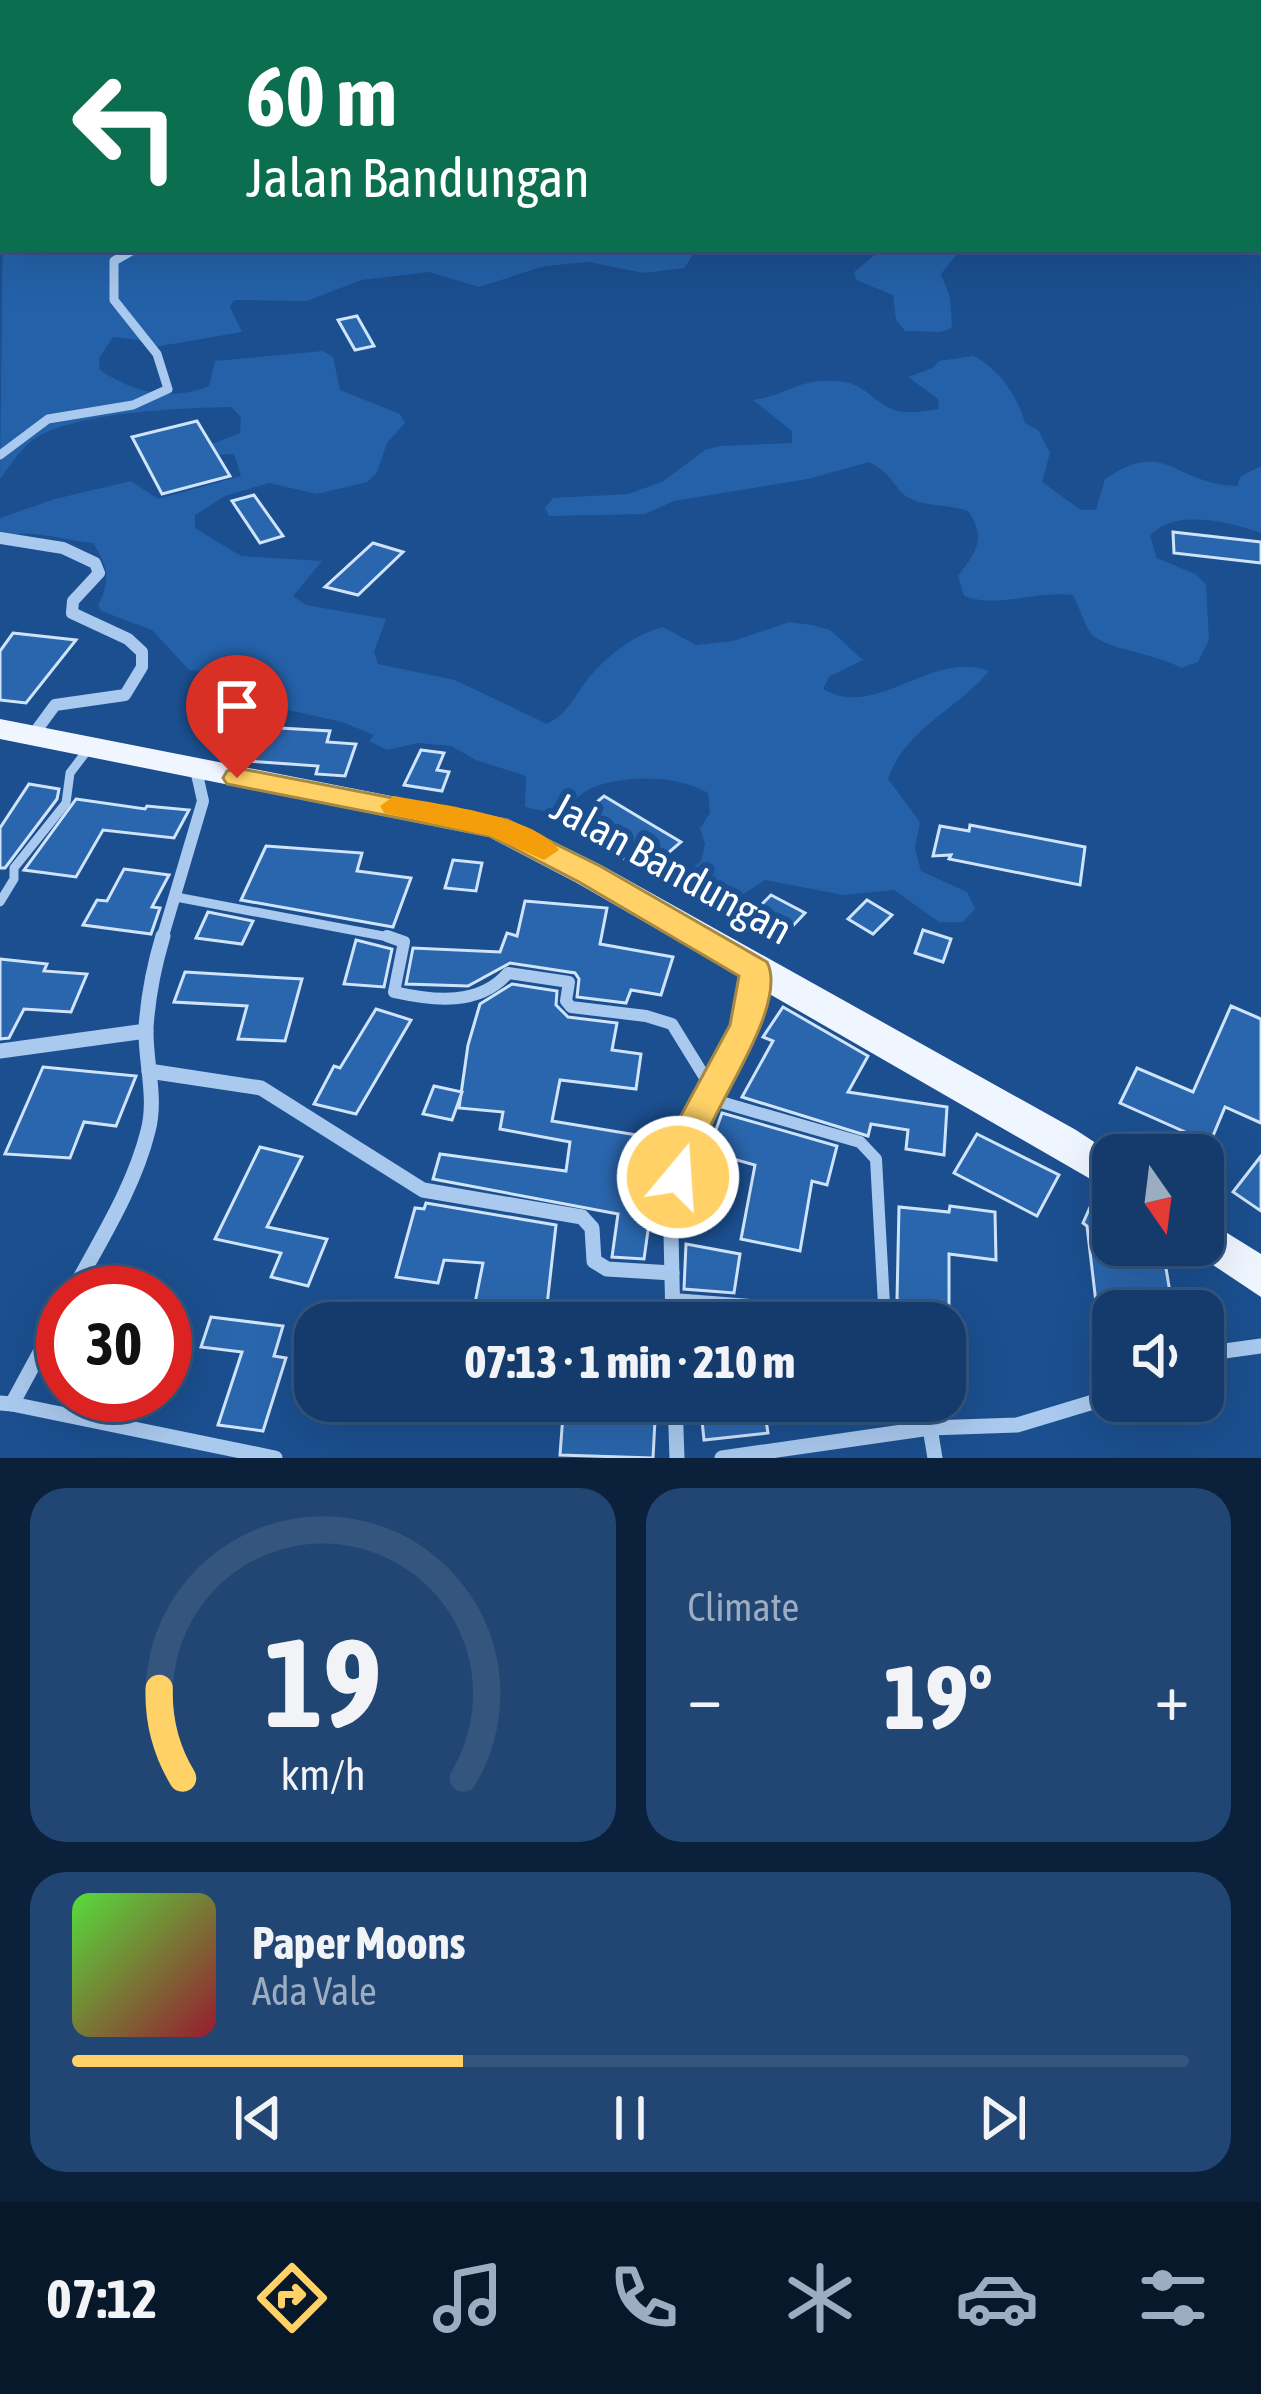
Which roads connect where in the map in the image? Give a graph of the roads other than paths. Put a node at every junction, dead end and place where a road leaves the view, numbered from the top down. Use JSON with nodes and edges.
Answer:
{"nodes":[{"id":1,"x":130,"y":252,"type":"edge"},
{"id":2,"x":0,"y":455,"type":"edge"},
{"id":3,"x":0,"y":538,"type":"edge"},
{"id":4,"x":17,"y":732,"type":"edge"},
{"id":5,"x":92,"y":744,"type":"junction"},
{"id":6,"x":196,"y":770,"type":"junction"},
{"id":7,"x":176,"y":897,"type":"junction"},
{"id":8,"x":0,"y":902,"type":"edge"},
{"id":9,"x":756,"y":970,"type":"junction"},
{"id":10,"x":146,"y":1031,"type":"junction"},
{"id":11,"x":0,"y":1051,"type":"edge"},
{"id":12,"x":149,"y":1071,"type":"junction"},
{"id":13,"x":709,"y":1093,"type":"junction"},
{"id":14,"x":1092,"y":1163,"type":"edge"},
{"id":15,"x":1224,"y":1251,"type":"edge"},
{"id":16,"x":86,"y":1266,"type":"edge"},
{"id":17,"x":672,"y":1273,"type":"junction"},
{"id":18,"x":1261,"y":1277,"type":"edge"},
{"id":19,"x":672,"y":1299,"type":"junction"},
{"id":20,"x":672,"y":1302,"type":"edge"},
{"id":21,"x":704,"y":1302,"type":"edge"},
{"id":22,"x":883,"y":1302,"type":"edge"},
{"id":23,"x":1261,"y":1346,"type":"edge"},
{"id":24,"x":1224,"y":1351,"type":"edge"},
{"id":25,"x":36,"y":1355,"type":"edge"},
{"id":26,"x":1092,"y":1402,"type":"edge"},
{"id":27,"x":6,"y":1404,"type":"edge"},
{"id":28,"x":676,"y":1422,"type":"edge"},
{"id":29,"x":904,"y":1422,"type":"edge"},
{"id":30,"x":930,"y":1428,"type":"junction"},
{"id":31,"x":906,"y":1433,"type":"junction"},
{"id":32,"x":274,"y":1458,"type":"edge"},
{"id":33,"x":677,"y":1458,"type":"edge"},
{"id":34,"x":722,"y":1458,"type":"edge"},
{"id":35,"x":935,"y":1458,"type":"edge"}],
"edges":[{"from":1,"to":2,"type":"street"},
{"from":3,"to":4,"type":"street"},
{"from":4,"to":5,"type":"main road","name":"Jalan Bandungan"},
{"from":5,"to":6,"type":"main road","name":"Jalan Bandungan"},
{"from":5,"to":8,"type":"lane"},
{"from":6,"to":7,"type":"street"},
{"from":6,"to":9,"type":"main road","name":"Jalan Bandungan"},
{"from":7,"to":10,"type":"street"},
{"from":7,"to":13,"type":"lane"},
{"from":9,"to":13,"type":"street"},
{"from":9,"to":14,"type":"main road","name":"Jalan Bandungan"},
{"from":10,"to":11,"type":"street"},
{"from":10,"to":12,"type":"street"},
{"from":12,"to":16,"type":"street"},
{"from":12,"to":17,"type":"street"},
{"from":13,"to":17,"type":"street"},
{"from":13,"to":22,"type":"lane"},
{"from":15,"to":18,"type":"main road"},
{"from":17,"to":19,"type":"street"},
{"from":19,"to":20,"type":"street"},
{"from":19,"to":21,"type":"lane"},
{"from":23,"to":24,"type":"street"},
{"from":25,"to":27,"type":"street"},
{"from":26,"to":30,"type":"street"},
{"from":27,"to":32,"type":"street"},
{"from":28,"to":33,"type":"street"},
{"from":29,"to":31,"type":"lane"},
{"from":30,"to":31,"type":"street"},
{"from":30,"to":35,"type":"street"},
{"from":31,"to":34,"type":"street"}]}
